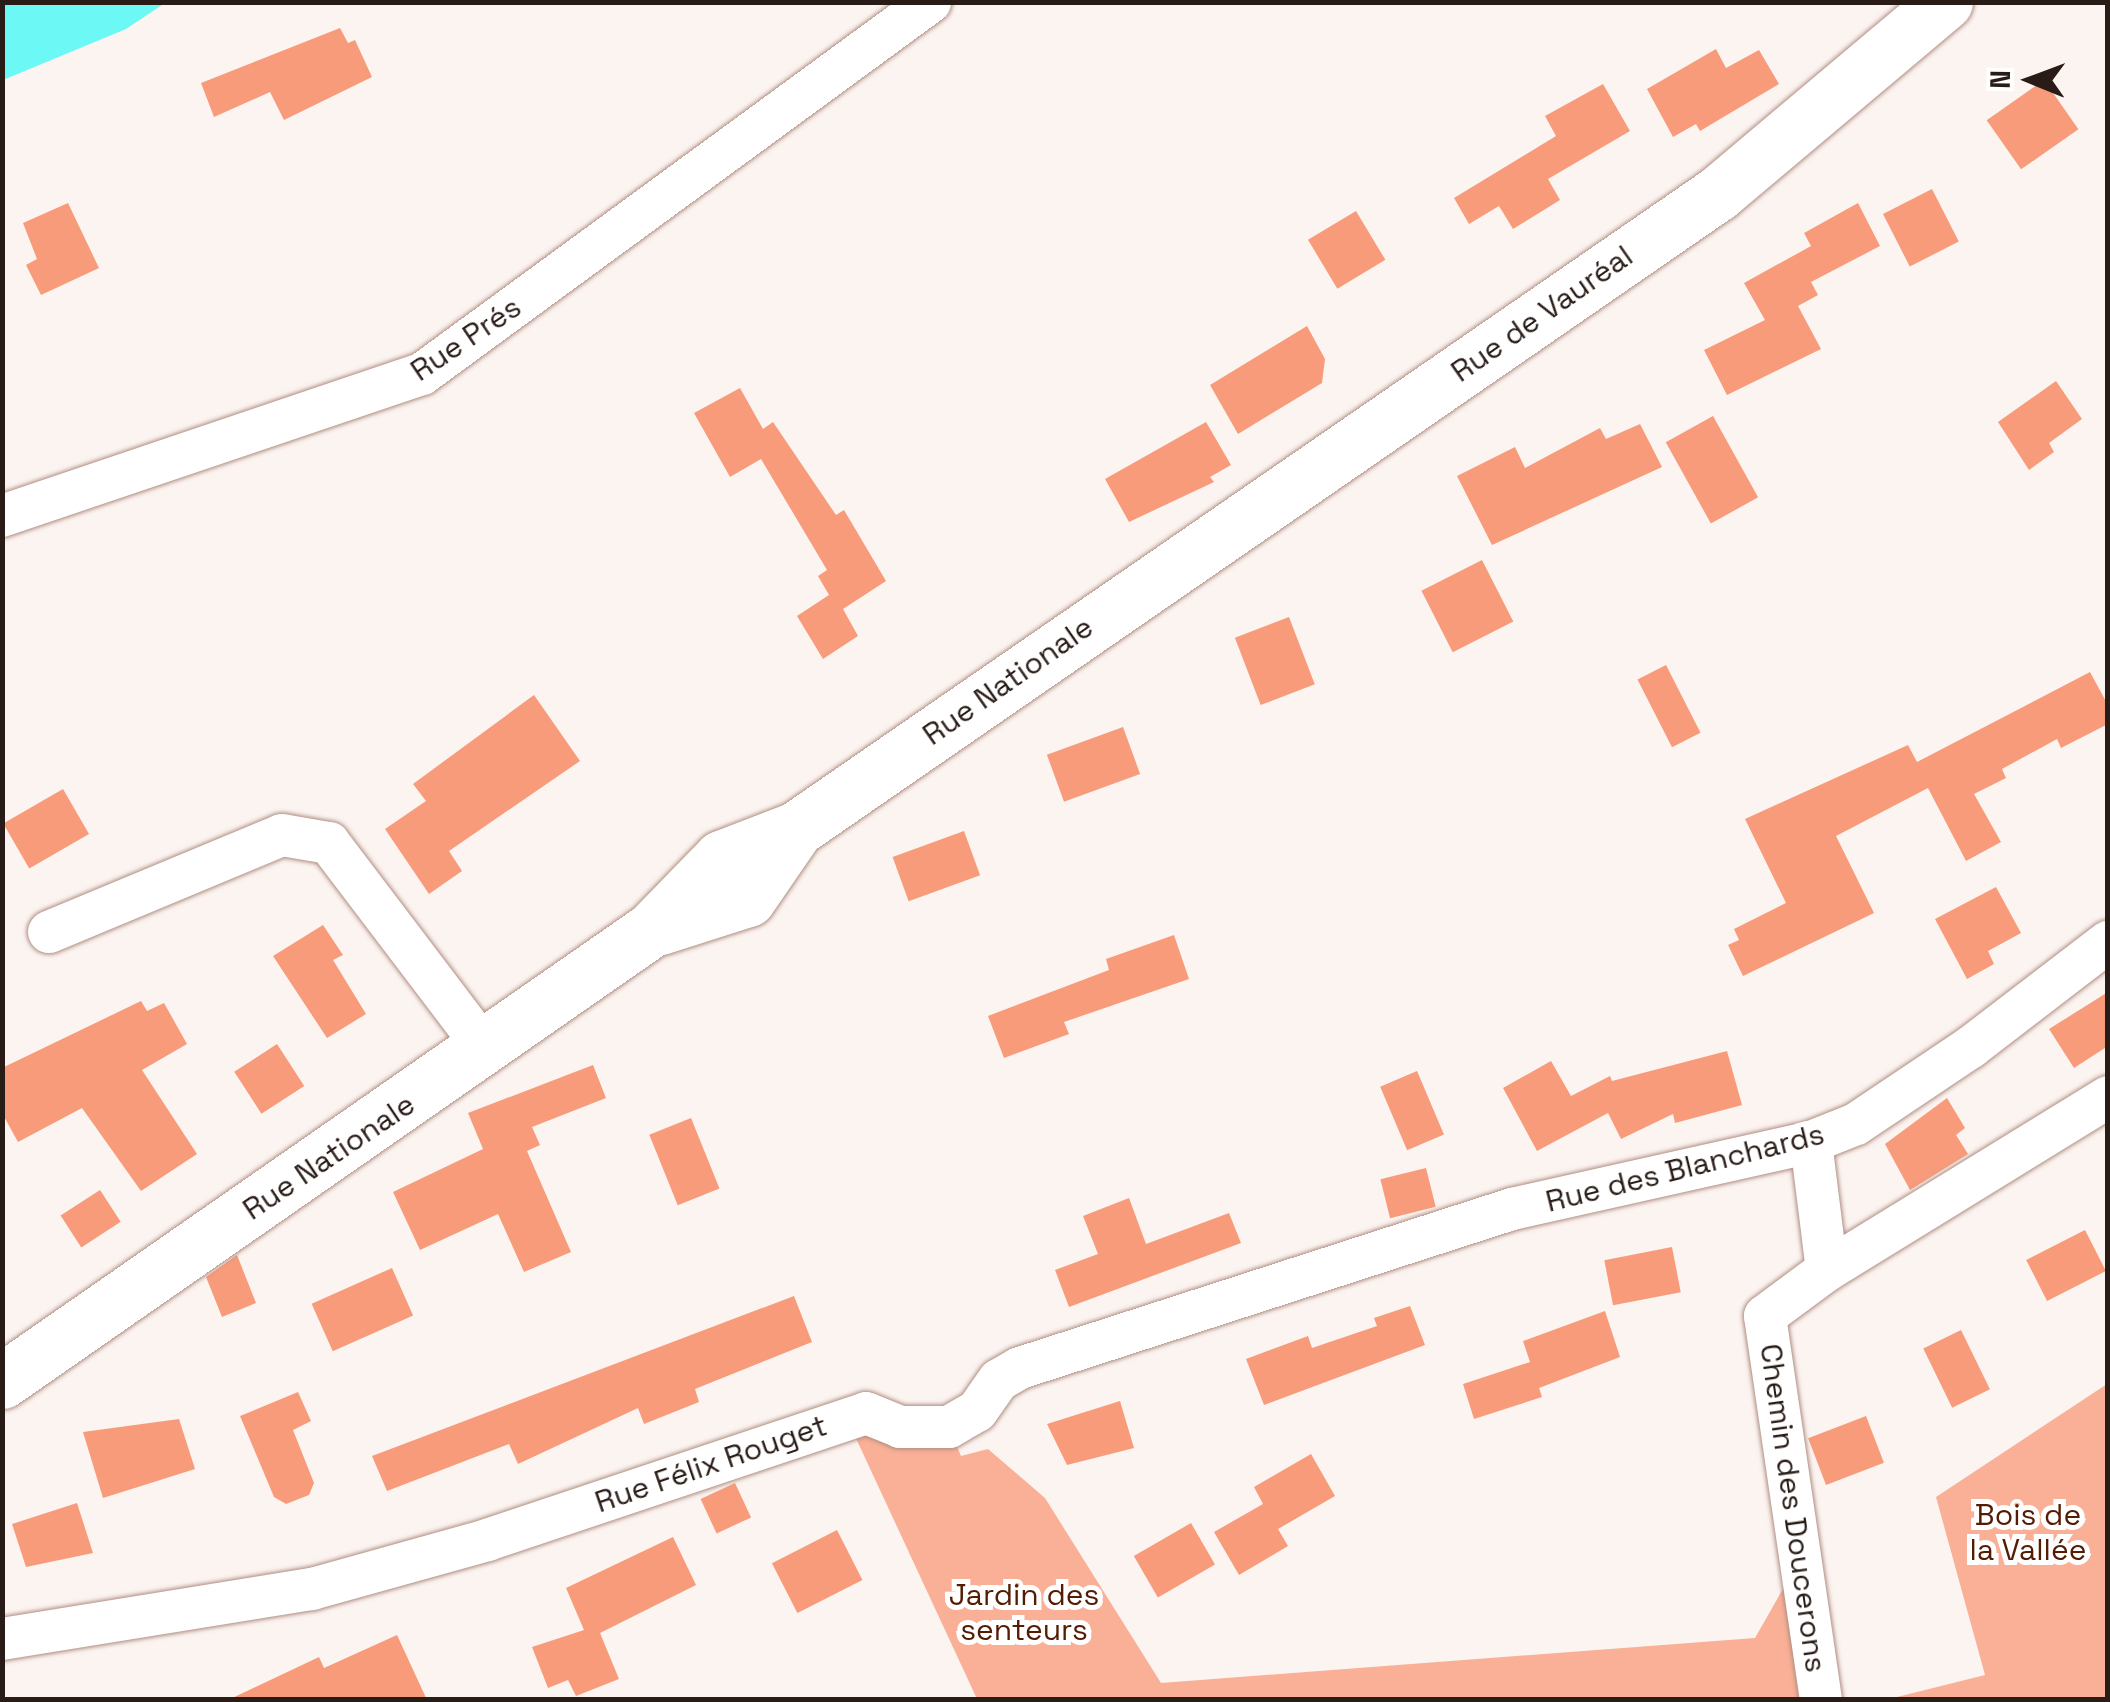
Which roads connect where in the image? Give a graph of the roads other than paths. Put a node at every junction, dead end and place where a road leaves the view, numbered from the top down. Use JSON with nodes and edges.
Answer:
{"nodes":[{"id":1,"x":930,"y":2,"type":"edge"},
{"id":2,"x":1944,"y":2,"type":"edge"},
{"id":3,"x":2,"y":516,"type":"edge"},
{"id":4,"x":1122,"y":602,"type":"joint"},
{"id":5,"x":48,"y":932,"type":"dead end"},
{"id":6,"x":2108,"y":942,"type":"edge"},
{"id":7,"x":486,"y":1050,"type":"junction"},
{"id":8,"x":2108,"y":1097,"type":"edge"},
{"id":9,"x":1811,"y":1142,"type":"junction"},
{"id":10,"x":1388,"y":1248,"type":"joint"},
{"id":11,"x":1828,"y":1270,"type":"junction"},
{"id":12,"x":2,"y":1381,"type":"edge"},
{"id":13,"x":2,"y":1639,"type":"edge"},
{"id":14,"x":1821,"y":1700,"type":"edge"}],
"edges":[{"from":1,"to":3,"type":"street","name":"Rue Prés"},
{"from":2,"to":4,"type":"street","name":"Rue de Vauréal"},
{"from":4,"to":7,"type":"street","name":"Rue Nationale"},
{"from":5,"to":7,"type":"street"},
{"from":6,"to":9,"type":"street","name":"Rue des Blanchards"},
{"from":7,"to":12,"type":"street","name":"Rue Nationale"},
{"from":8,"to":11,"type":"street"},
{"from":9,"to":10,"type":"street","name":"Rue des Blanchards"},
{"from":9,"to":11,"type":"street","name":"Rue des Blanchards"},
{"from":10,"to":13,"type":"street","name":"Rue Félix Rouget"},
{"from":11,"to":14,"type":"street","name":"Chemin des Doucerons"}]}
